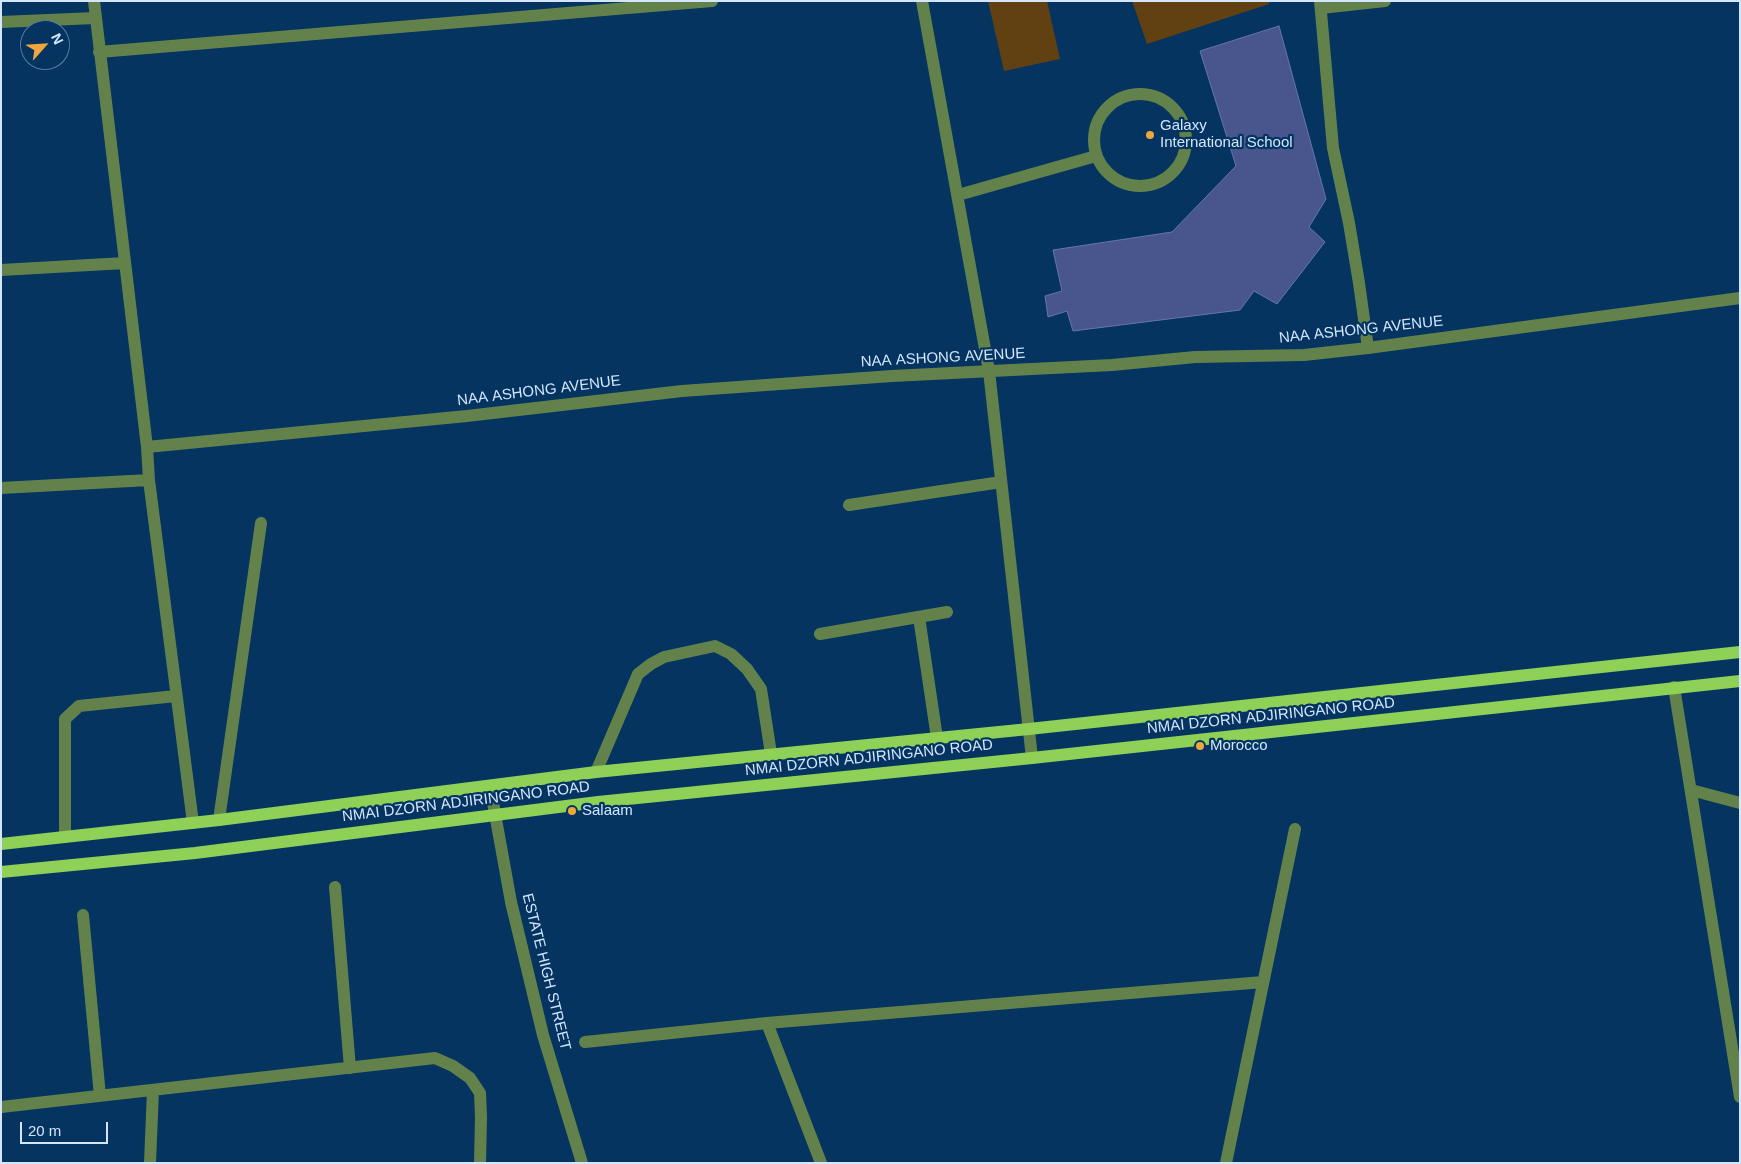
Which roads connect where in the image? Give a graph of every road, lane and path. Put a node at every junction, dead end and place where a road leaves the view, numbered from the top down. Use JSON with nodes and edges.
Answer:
{"nodes":[{"id":1,"x":94,"y":1,"type":"edge"},
{"id":2,"x":712,"y":1,"type":"edge"},
{"id":3,"x":922,"y":1,"type":"edge"},
{"id":4,"x":1384,"y":1,"type":"edge"},
{"id":5,"x":1321,"y":4,"type":"edge"},
{"id":6,"x":95,"y":18,"type":"junction"},
{"id":7,"x":1,"y":22,"type":"edge"},
{"id":8,"x":99,"y":52,"type":"junction"},
{"id":9,"x":1096,"y":156,"type":"junction"},
{"id":10,"x":958,"y":195,"type":"junction"},
{"id":11,"x":125,"y":263,"type":"junction"},
{"id":12,"x":1,"y":270,"type":"edge"},
{"id":13,"x":1740,"y":298,"type":"edge"},
{"id":14,"x":1368,"y":348,"type":"junction"},
{"id":15,"x":989,"y":371,"type":"junction"},
{"id":16,"x":147,"y":447,"type":"junction"},
{"id":17,"x":149,"y":480,"type":"junction"},
{"id":18,"x":1002,"y":482,"type":"junction"},
{"id":19,"x":1,"y":488,"type":"edge"},
{"id":20,"x":849,"y":505,"type":"dead end"},
{"id":21,"x":261,"y":523,"type":"dead end"},
{"id":22,"x":947,"y":612,"type":"dead end"},
{"id":23,"x":919,"y":617,"type":"junction"},
{"id":24,"x":820,"y":634,"type":"dead end"},
{"id":25,"x":1740,"y":652,"type":"edge"},
{"id":26,"x":1740,"y":681,"type":"edge"},
{"id":27,"x":1674,"y":687,"type":"junction"},
{"id":28,"x":176,"y":696,"type":"junction"},
{"id":29,"x":1029,"y":729,"type":"junction"},
{"id":30,"x":937,"y":738,"type":"junction"},
{"id":31,"x":771,"y":754,"type":"junction"},
{"id":32,"x":1032,"y":758,"type":"junction"},
{"id":33,"x":596,"y":772,"type":"junction"},
{"id":34,"x":490,"y":786,"type":"junction"},
{"id":35,"x":1691,"y":790,"type":"junction"},
{"id":36,"x":1740,"y":803,"type":"edge"},
{"id":37,"x":496,"y":815,"type":"junction"},
{"id":38,"x":219,"y":820,"type":"junction"},
{"id":39,"x":193,"y":823,"type":"junction"},
{"id":40,"x":1295,"y":829,"type":"dead end"},
{"id":41,"x":65,"y":837,"type":"junction"},
{"id":42,"x":1,"y":844,"type":"edge"},
{"id":43,"x":1,"y":872,"type":"edge"},
{"id":44,"x":335,"y":887,"type":"dead end"},
{"id":45,"x":84,"y":915,"type":"dead end"},
{"id":46,"x":1264,"y":982,"type":"junction"},
{"id":47,"x":767,"y":1023,"type":"junction"},
{"id":48,"x":585,"y":1042,"type":"dead end"},
{"id":49,"x":350,"y":1068,"type":"junction"},
{"id":50,"x":154,"y":1090,"type":"junction"},
{"id":51,"x":100,"y":1096,"type":"junction"},
{"id":52,"x":1740,"y":1097,"type":"edge"},
{"id":53,"x":1,"y":1107,"type":"edge"},
{"id":54,"x":150,"y":1163,"type":"edge"},
{"id":55,"x":480,"y":1163,"type":"edge"},
{"id":56,"x":582,"y":1163,"type":"edge"},
{"id":57,"x":821,"y":1163,"type":"edge"},
{"id":58,"x":1226,"y":1163,"type":"edge"}],
"edges":[{"from":1,"to":6,"type":"street"},
{"from":2,"to":8,"type":"street"},
{"from":3,"to":10,"type":"street"},
{"from":4,"to":5,"type":"street"},
{"from":5,"to":14,"type":"street"},
{"from":6,"to":7,"type":"street"},
{"from":6,"to":8,"type":"street"},
{"from":8,"to":11,"type":"street"},
{"from":9,"to":9,"type":"street"},
{"from":9,"to":10,"type":"street"},
{"from":10,"to":15,"type":"street"},
{"from":11,"to":12,"type":"street"},
{"from":11,"to":16,"type":"street"},
{"from":13,"to":14,"type":"street","name":"NAA ASHONG AVENUE"},
{"from":14,"to":15,"type":"street","name":"NAA ASHONG AVENUE"},
{"from":15,"to":16,"type":"street","name":"NAA ASHONG AVENUE"},
{"from":15,"to":18,"type":"street"},
{"from":16,"to":17,"type":"street"},
{"from":17,"to":19,"type":"street"},
{"from":17,"to":28,"type":"street"},
{"from":18,"to":20,"type":"street"},
{"from":18,"to":29,"type":"street"},
{"from":21,"to":38,"type":"street"},
{"from":22,"to":23,"type":"street"},
{"from":23,"to":24,"type":"street"},
{"from":23,"to":30,"type":"street"},
{"from":25,"to":29,"type":"main road","name":"NMAI DZORN ADJIRINGANO ROAD"},
{"from":26,"to":27,"type":"main road","name":"NMAI DZORN ADJIRINGANO ROAD"},
{"from":27,"to":32,"type":"main road","name":"NMAI DZORN ADJIRINGANO ROAD"},
{"from":27,"to":35,"type":"street"},
{"from":28,"to":39,"type":"street"},
{"from":28,"to":41,"type":"street"},
{"from":29,"to":30,"type":"main road","name":"NMAI DZORN ADJIRINGANO ROAD"},
{"from":29,"to":32,"type":"street"},
{"from":30,"to":31,"type":"main road","name":"NMAI DZORN ADJIRINGANO ROAD"},
{"from":31,"to":33,"type":"main road","name":"NMAI DZORN ADJIRINGANO ROAD"},
{"from":31,"to":33,"type":"street"},
{"from":32,"to":37,"type":"main road","name":"NMAI DZORN ADJIRINGANO ROAD"},
{"from":33,"to":34,"type":"main road","name":"NMAI DZORN ADJIRINGANO ROAD"},
{"from":34,"to":37,"type":"street","name":"ESTATE HIGH STREET"},
{"from":34,"to":38,"type":"main road","name":"NMAI DZORN ADJIRINGANO ROAD"},
{"from":35,"to":36,"type":"street"},
{"from":35,"to":52,"type":"street"},
{"from":37,"to":43,"type":"main road","name":"NMAI DZORN ADJIRINGANO ROAD"},
{"from":37,"to":56,"type":"street","name":"ESTATE HIGH STREET"},
{"from":38,"to":39,"type":"main road","name":"NMAI DZORN ADJIRINGANO ROAD"},
{"from":39,"to":41,"type":"main road","name":"NMAI DZORN ADJIRINGANO ROAD"},
{"from":40,"to":46,"type":"street"},
{"from":41,"to":42,"type":"main road","name":"NMAI DZORN ADJIRINGANO ROAD"},
{"from":44,"to":49,"type":"street"},
{"from":45,"to":51,"type":"street"},
{"from":46,"to":47,"type":"street"},
{"from":46,"to":58,"type":"street"},
{"from":47,"to":48,"type":"street"},
{"from":47,"to":57,"type":"street"},
{"from":49,"to":50,"type":"street"},
{"from":49,"to":55,"type":"street"},
{"from":50,"to":51,"type":"street"},
{"from":50,"to":54,"type":"street"},
{"from":51,"to":53,"type":"street"}]}
